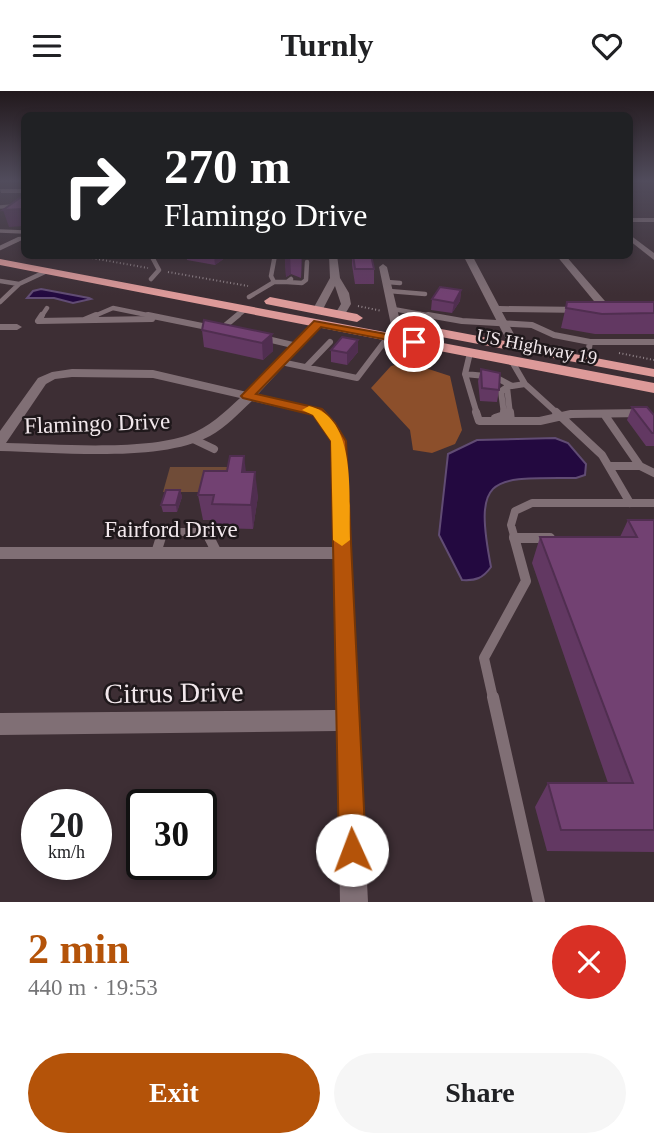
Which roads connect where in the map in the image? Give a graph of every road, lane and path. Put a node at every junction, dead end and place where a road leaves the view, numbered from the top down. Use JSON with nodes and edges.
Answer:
{"nodes":[{"id":1,"x":633,"y":220,"type":"edge"},
{"id":2,"x":654,"y":220,"type":"edge"},
{"id":3,"x":0,"y":231,"type":"edge"},
{"id":4,"x":21,"y":234,"type":"edge"},
{"id":5,"x":21,"y":236,"type":"edge"},
{"id":6,"x":633,"y":240,"type":"edge"},
{"id":7,"x":0,"y":250,"type":"edge"},
{"id":8,"x":21,"y":253,"type":"edge"},
{"id":9,"x":654,"y":257,"type":"edge"},
{"id":10,"x":56,"y":259,"type":"edge"},
{"id":11,"x":91,"y":259,"type":"edge"},
{"id":12,"x":152,"y":259,"type":"edge"},
{"id":13,"x":274,"y":259,"type":"edge"},
{"id":14,"x":307,"y":259,"type":"edge"},
{"id":15,"x":333,"y":259,"type":"edge"},
{"id":16,"x":469,"y":259,"type":"edge"},
{"id":17,"x":563,"y":259,"type":"edge"},
{"id":18,"x":0,"y":262,"type":"edge"},
{"id":19,"x":383,"y":267,"type":"dead end"},
{"id":20,"x":47,"y":271,"type":"junction"},
{"id":21,"x":155,"y":275,"type":"junction"},
{"id":22,"x":335,"y":278,"type":"junction"},
{"id":23,"x":0,"y":281,"type":"edge"},
{"id":24,"x":274,"y":282,"type":"junction"},
{"id":25,"x":400,"y":283,"type":"dead end"},
{"id":26,"x":19,"y":284,"type":"junction"},
{"id":27,"x":388,"y":287,"type":"junction"},
{"id":28,"x":261,"y":289,"type":"junction"},
{"id":29,"x":425,"y":294,"type":"dead end"},
{"id":30,"x":176,"y":295,"type":"junction"},
{"id":31,"x":0,"y":302,"type":"edge"},
{"id":32,"x":247,"y":303,"type":"junction"},
{"id":33,"x":47,"y":308,"type":"dead end"},
{"id":34,"x":343,"y":309,"type":"junction"},
{"id":35,"x":497,"y":309,"type":"junction"},
{"id":36,"x":607,"y":310,"type":"junction"},
{"id":37,"x":618,"y":310,"type":"edge"},
{"id":38,"x":394,"y":316,"type":"junction"},
{"id":39,"x":318,"y":317,"type":"junction"},
{"id":40,"x":169,"y":319,"type":"junction"},
{"id":41,"x":84,"y":320,"type":"junction"},
{"id":42,"x":503,"y":323,"type":"junction"},
{"id":43,"x":0,"y":327,"type":"edge"},
{"id":44,"x":17,"y":327,"type":"dead end"},
{"id":45,"x":219,"y":330,"type":"junction"},
{"id":46,"x":232,"y":332,"type":"edge"},
{"id":47,"x":388,"y":337,"type":"junction"},
{"id":48,"x":258,"y":338,"type":"edge"},
{"id":49,"x":330,"y":342,"type":"dead end"},
{"id":50,"x":654,"y":342,"type":"edge"},
{"id":51,"x":297,"y":346,"type":"junction"},
{"id":52,"x":589,"y":350,"type":"junction"},
{"id":53,"x":470,"y":353,"type":"junction"},
{"id":54,"x":513,"y":354,"type":"junction"},
{"id":55,"x":654,"y":360,"type":"edge"},
{"id":56,"x":281,"y":362,"type":"junction"},
{"id":57,"x":306,"y":367,"type":"junction"},
{"id":58,"x":654,"y":373,"type":"edge"},
{"id":59,"x":465,"y":374,"type":"junction"},
{"id":60,"x":654,"y":378,"type":"edge"},
{"id":61,"x":525,"y":384,"type":"junction"},
{"id":62,"x":509,"y":386,"type":"junction"},
{"id":63,"x":654,"y":388,"type":"edge"},
{"id":64,"x":247,"y":396,"type":"junction"},
{"id":65,"x":476,"y":412,"type":"junction"},
{"id":66,"x":604,"y":414,"type":"junction"},
{"id":67,"x":561,"y":417,"type":"junction"},
{"id":68,"x":511,"y":421,"type":"junction"},
{"id":69,"x":654,"y":424,"type":"edge"},
{"id":70,"x":192,"y":439,"type":"junction"},
{"id":71,"x":0,"y":441,"type":"edge"},
{"id":72,"x":0,"y":447,"type":"edge"},
{"id":73,"x":214,"y":449,"type":"dead end"},
{"id":74,"x":609,"y":466,"type":"junction"},
{"id":75,"x":640,"y":466,"type":"junction"},
{"id":76,"x":654,"y":473,"type":"edge"},
{"id":77,"x":630,"y":503,"type":"junction"},
{"id":78,"x":654,"y":503,"type":"edge"},
{"id":79,"x":514,"y":538,"type":"junction"},
{"id":80,"x":556,"y":538,"type":"edge"},
{"id":81,"x":0,"y":553,"type":"edge"},
{"id":82,"x":342,"y":553,"type":"junction"},
{"id":83,"x":348,"y":720,"type":"junction"},
{"id":84,"x":0,"y":724,"type":"edge"},
{"id":85,"x":354,"y":902,"type":"edge"},
{"id":86,"x":539,"y":902,"type":"edge"}],
"edges":[{"from":1,"to":2,"type":"street"},
{"from":3,"to":4,"type":"lane"},
{"from":5,"to":7,"type":"lane"},
{"from":6,"to":9,"type":"street"},
{"from":7,"to":8,"type":"highway","name":"US Highway 19"},
{"from":10,"to":21,"type":"highway","name":"US Highway 19"},
{"from":11,"to":21,"type":"path"},
{"from":12,"to":21,"type":"lane"},
{"from":13,"to":24,"type":"lane"},
{"from":14,"to":24,"type":"lane"},
{"from":15,"to":22,"type":"street"},
{"from":16,"to":35,"type":"street"},
{"from":17,"to":36,"type":"street"},
{"from":18,"to":20,"type":"highway","name":"US Highway 19"},
{"from":19,"to":27,"type":"street"},
{"from":20,"to":26,"type":"lane"},
{"from":20,"to":30,"type":"highway","name":"US Highway 19"},
{"from":21,"to":28,"type":"path"},
{"from":21,"to":32,"type":"highway","name":"US Highway 19"},
{"from":22,"to":34,"type":"street"},
{"from":22,"to":39,"type":"street","name":"Flamingo Drive"},
{"from":23,"to":26,"type":"lane"},
{"from":24,"to":28,"type":"lane"},
{"from":25,"to":27,"type":"lane"},
{"from":26,"to":31,"type":"lane"},
{"from":27,"to":29,"type":"lane"},
{"from":27,"to":38,"type":"street"},
{"from":28,"to":32,"type":"lane"},
{"from":30,"to":32,"type":"highway","name":"US Highway 19"},
{"from":30,"to":34,"type":"highway"},
{"from":32,"to":39,"type":"highway","name":"US Highway 19"},
{"from":32,"to":45,"type":"lane"},
{"from":33,"to":41,"type":"lane"},
{"from":34,"to":38,"type":"highway","name":"US Highway 19"},
{"from":34,"to":38,"type":"path"},
{"from":34,"to":39,"type":"highway","name":"US Highway 19"},
{"from":35,"to":36,"type":"street"},
{"from":35,"to":42,"type":"street"},
{"from":36,"to":37,"type":"street"},
{"from":38,"to":42,"type":"lane"},
{"from":38,"to":54,"type":"highway","name":"US Highway 19"},
{"from":39,"to":47,"type":"highway","name":"US Highway 19"},
{"from":39,"to":51,"type":"street","name":"Flamingo Drive"},
{"from":40,"to":41,"type":"lane"},
{"from":40,"to":41,"type":"lane"},
{"from":40,"to":45,"type":"lane"},
{"from":42,"to":52,"type":"lane"},
{"from":42,"to":54,"type":"street"},
{"from":43,"to":44,"type":"street"},
{"from":45,"to":46,"type":"lane"},
{"from":47,"to":53,"type":"highway","name":"US Highway 19"},
{"from":47,"to":57,"type":"lane"},
{"from":48,"to":51,"type":"lane"},
{"from":49,"to":57,"type":"lane"},
{"from":50,"to":52,"type":"lane"},
{"from":51,"to":56,"type":"street","name":"Flamingo Drive"},
{"from":52,"to":54,"type":"highway","name":"US Highway 19"},
{"from":52,"to":55,"type":"path"},
{"from":52,"to":58,"type":"highway","name":"US Highway 19"},
{"from":53,"to":54,"type":"highway","name":"US Highway 19"},
{"from":53,"to":59,"type":"lane"},
{"from":54,"to":60,"type":"highway"},
{"from":54,"to":61,"type":"lane"},
{"from":54,"to":63,"type":"highway","name":"US Highway 19"},
{"from":56,"to":57,"type":"lane"},
{"from":56,"to":64,"type":"street","name":"Flamingo Drive"},
{"from":59,"to":62,"type":"lane"},
{"from":59,"to":65,"type":"lane"},
{"from":61,"to":62,"type":"lane"},
{"from":61,"to":67,"type":"lane"},
{"from":62,"to":65,"type":"lane"},
{"from":62,"to":68,"type":"lane"},
{"from":64,"to":70,"type":"street","name":"Flamingo Drive"},
{"from":64,"to":71,"type":"street"},
{"from":64,"to":82,"type":"street"},
{"from":65,"to":68,"type":"lane"},
{"from":66,"to":67,"type":"lane"},
{"from":66,"to":69,"type":"lane"},
{"from":66,"to":75,"type":"lane"},
{"from":67,"to":68,"type":"lane"},
{"from":67,"to":74,"type":"lane"},
{"from":70,"to":72,"type":"street","name":"Flamingo Drive"},
{"from":70,"to":73,"type":"lane"},
{"from":74,"to":75,"type":"lane"},
{"from":74,"to":77,"type":"lane"},
{"from":75,"to":76,"type":"lane"},
{"from":77,"to":78,"type":"lane"},
{"from":77,"to":79,"type":"lane"},
{"from":79,"to":80,"type":"lane"},
{"from":79,"to":86,"type":"lane"},
{"from":81,"to":82,"type":"street","name":"Fairford Drive"},
{"from":82,"to":83,"type":"street"},
{"from":83,"to":84,"type":"street","name":"Citrus Drive"},
{"from":83,"to":85,"type":"street"}]}
